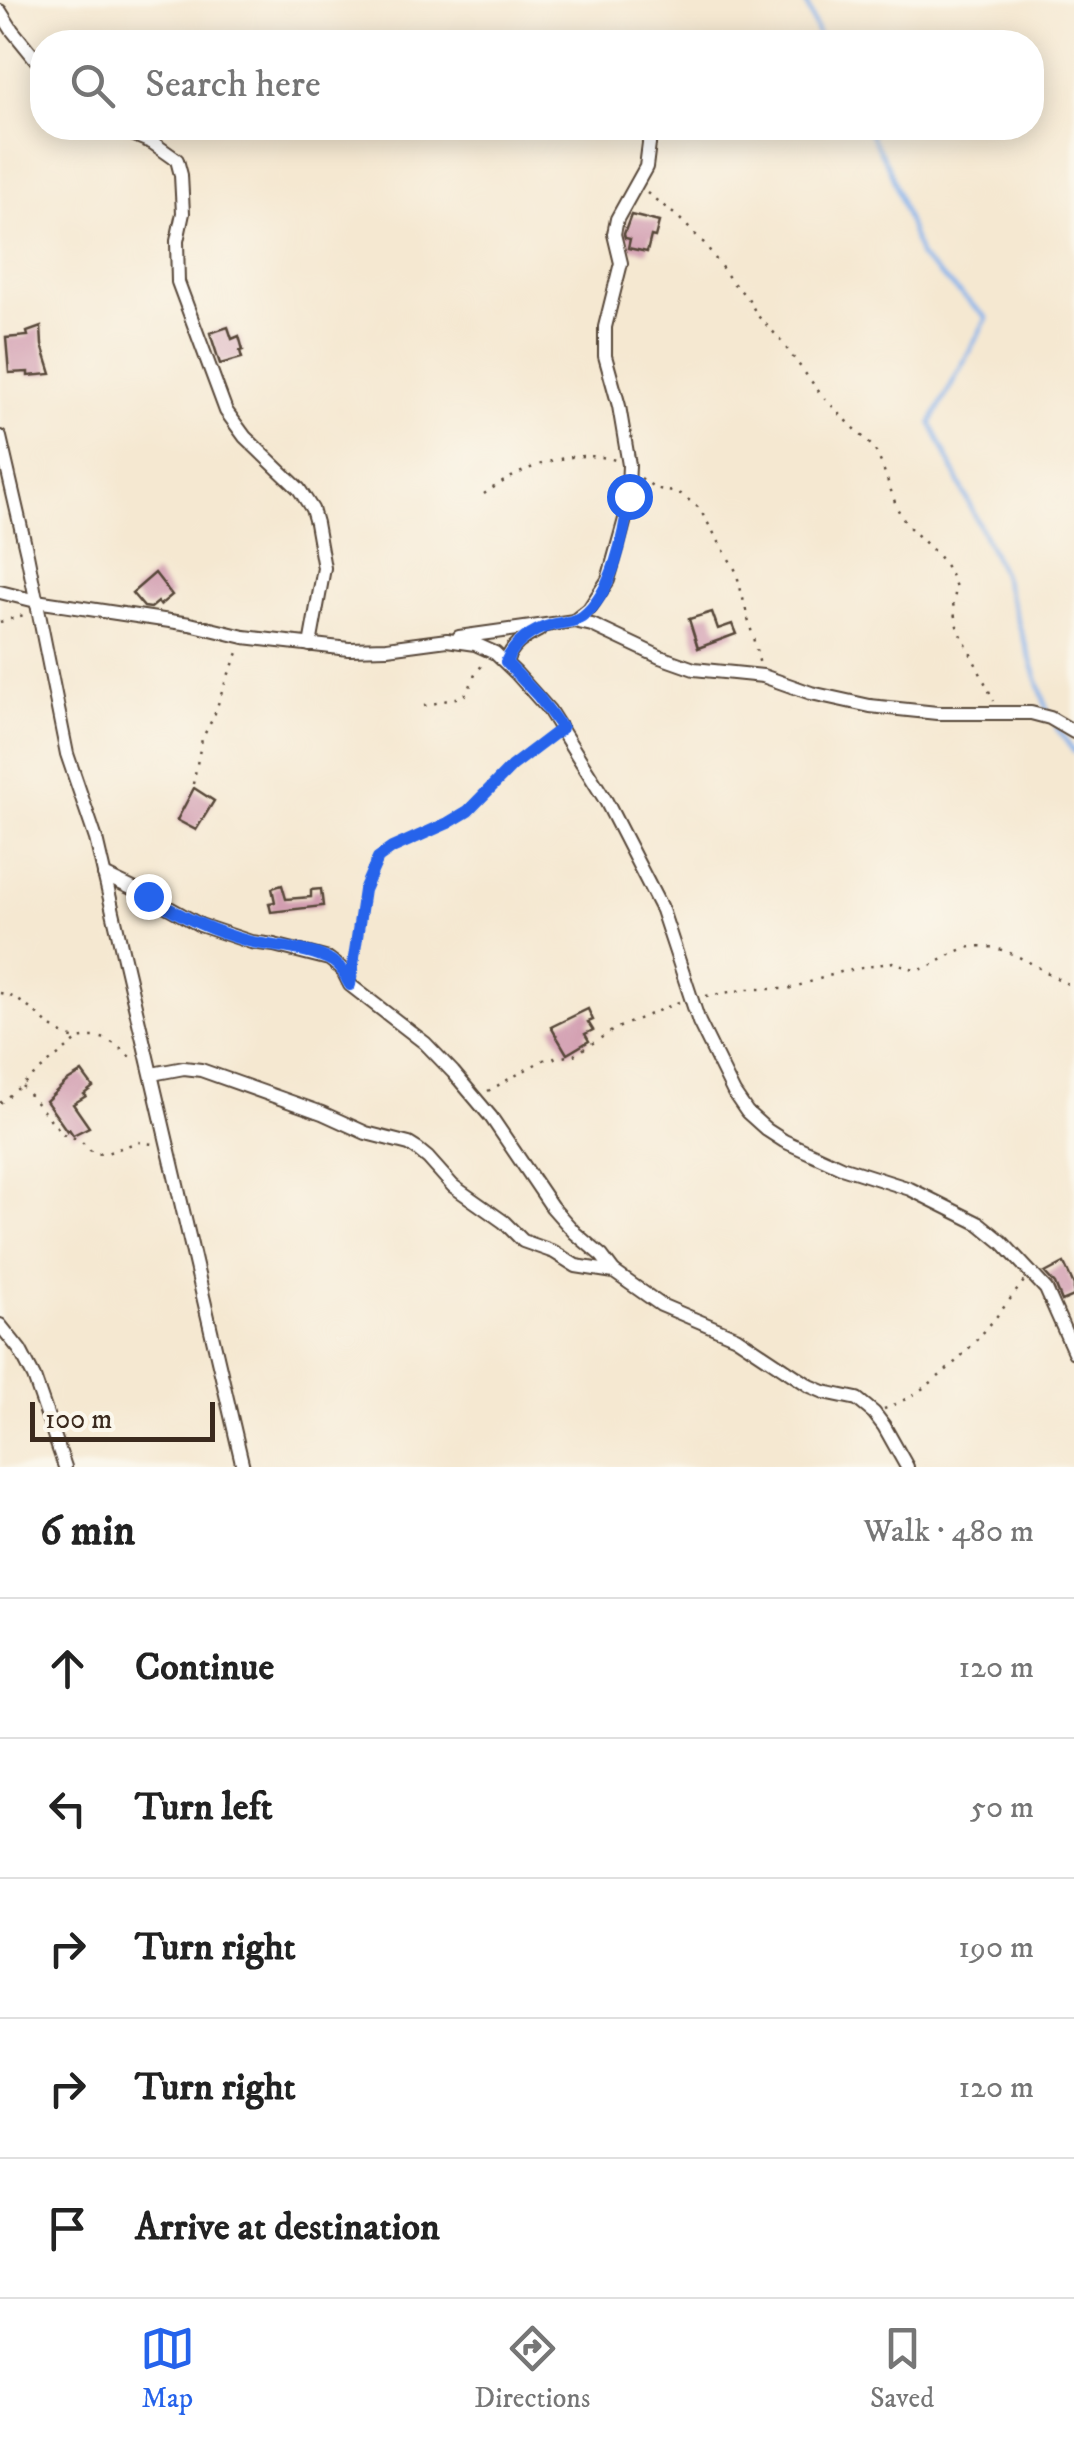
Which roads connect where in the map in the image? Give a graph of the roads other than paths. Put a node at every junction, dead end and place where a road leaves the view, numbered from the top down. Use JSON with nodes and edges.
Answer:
{"nodes":[{"id":1,"x":0,"y":11,"type":"edge"},
{"id":2,"x":30,"y":53,"type":"edge"},
{"id":3,"x":144,"y":140,"type":"edge"},
{"id":4,"x":650,"y":140,"type":"edge"},
{"id":5,"x":0,"y":437,"type":"edge"},
{"id":6,"x":0,"y":592,"type":"edge"},
{"id":7,"x":37,"y":606,"type":"junction"},
{"id":8,"x":574,"y":621,"type":"junction"},
{"id":9,"x":550,"y":625,"type":"junction"},
{"id":10,"x":447,"y":640,"type":"junction"},
{"id":11,"x":310,"y":644,"type":"junction"},
{"id":12,"x":506,"y":662,"type":"junction"},
{"id":13,"x":1074,"y":732,"type":"edge"},
{"id":14,"x":104,"y":875,"type":"junction"},
{"id":15,"x":152,"y":1074,"type":"junction"},
{"id":16,"x":614,"y":1272,"type":"junction"},
{"id":17,"x":0,"y":1325,"type":"edge"},
{"id":18,"x":1074,"y":1352,"type":"edge"},
{"id":19,"x":66,"y":1467,"type":"edge"},
{"id":20,"x":242,"y":1467,"type":"edge"},
{"id":21,"x":907,"y":1467,"type":"edge"}],
"edges":[{"from":1,"to":2,"type":"street"},
{"from":3,"to":11,"type":"street"},
{"from":4,"to":8,"type":"street"},
{"from":5,"to":7,"type":"street"},
{"from":6,"to":7,"type":"street"},
{"from":7,"to":11,"type":"street"},
{"from":7,"to":14,"type":"street"},
{"from":8,"to":9,"type":"street"},
{"from":8,"to":13,"type":"street"},
{"from":9,"to":10,"type":"street"},
{"from":9,"to":12,"type":"street"},
{"from":10,"to":11,"type":"street"},
{"from":10,"to":12,"type":"street"},
{"from":12,"to":18,"type":"street"},
{"from":14,"to":15,"type":"street"},
{"from":14,"to":16,"type":"street"},
{"from":15,"to":16,"type":"street"},
{"from":15,"to":20,"type":"street"},
{"from":16,"to":21,"type":"street"},
{"from":17,"to":19,"type":"street"}]}
